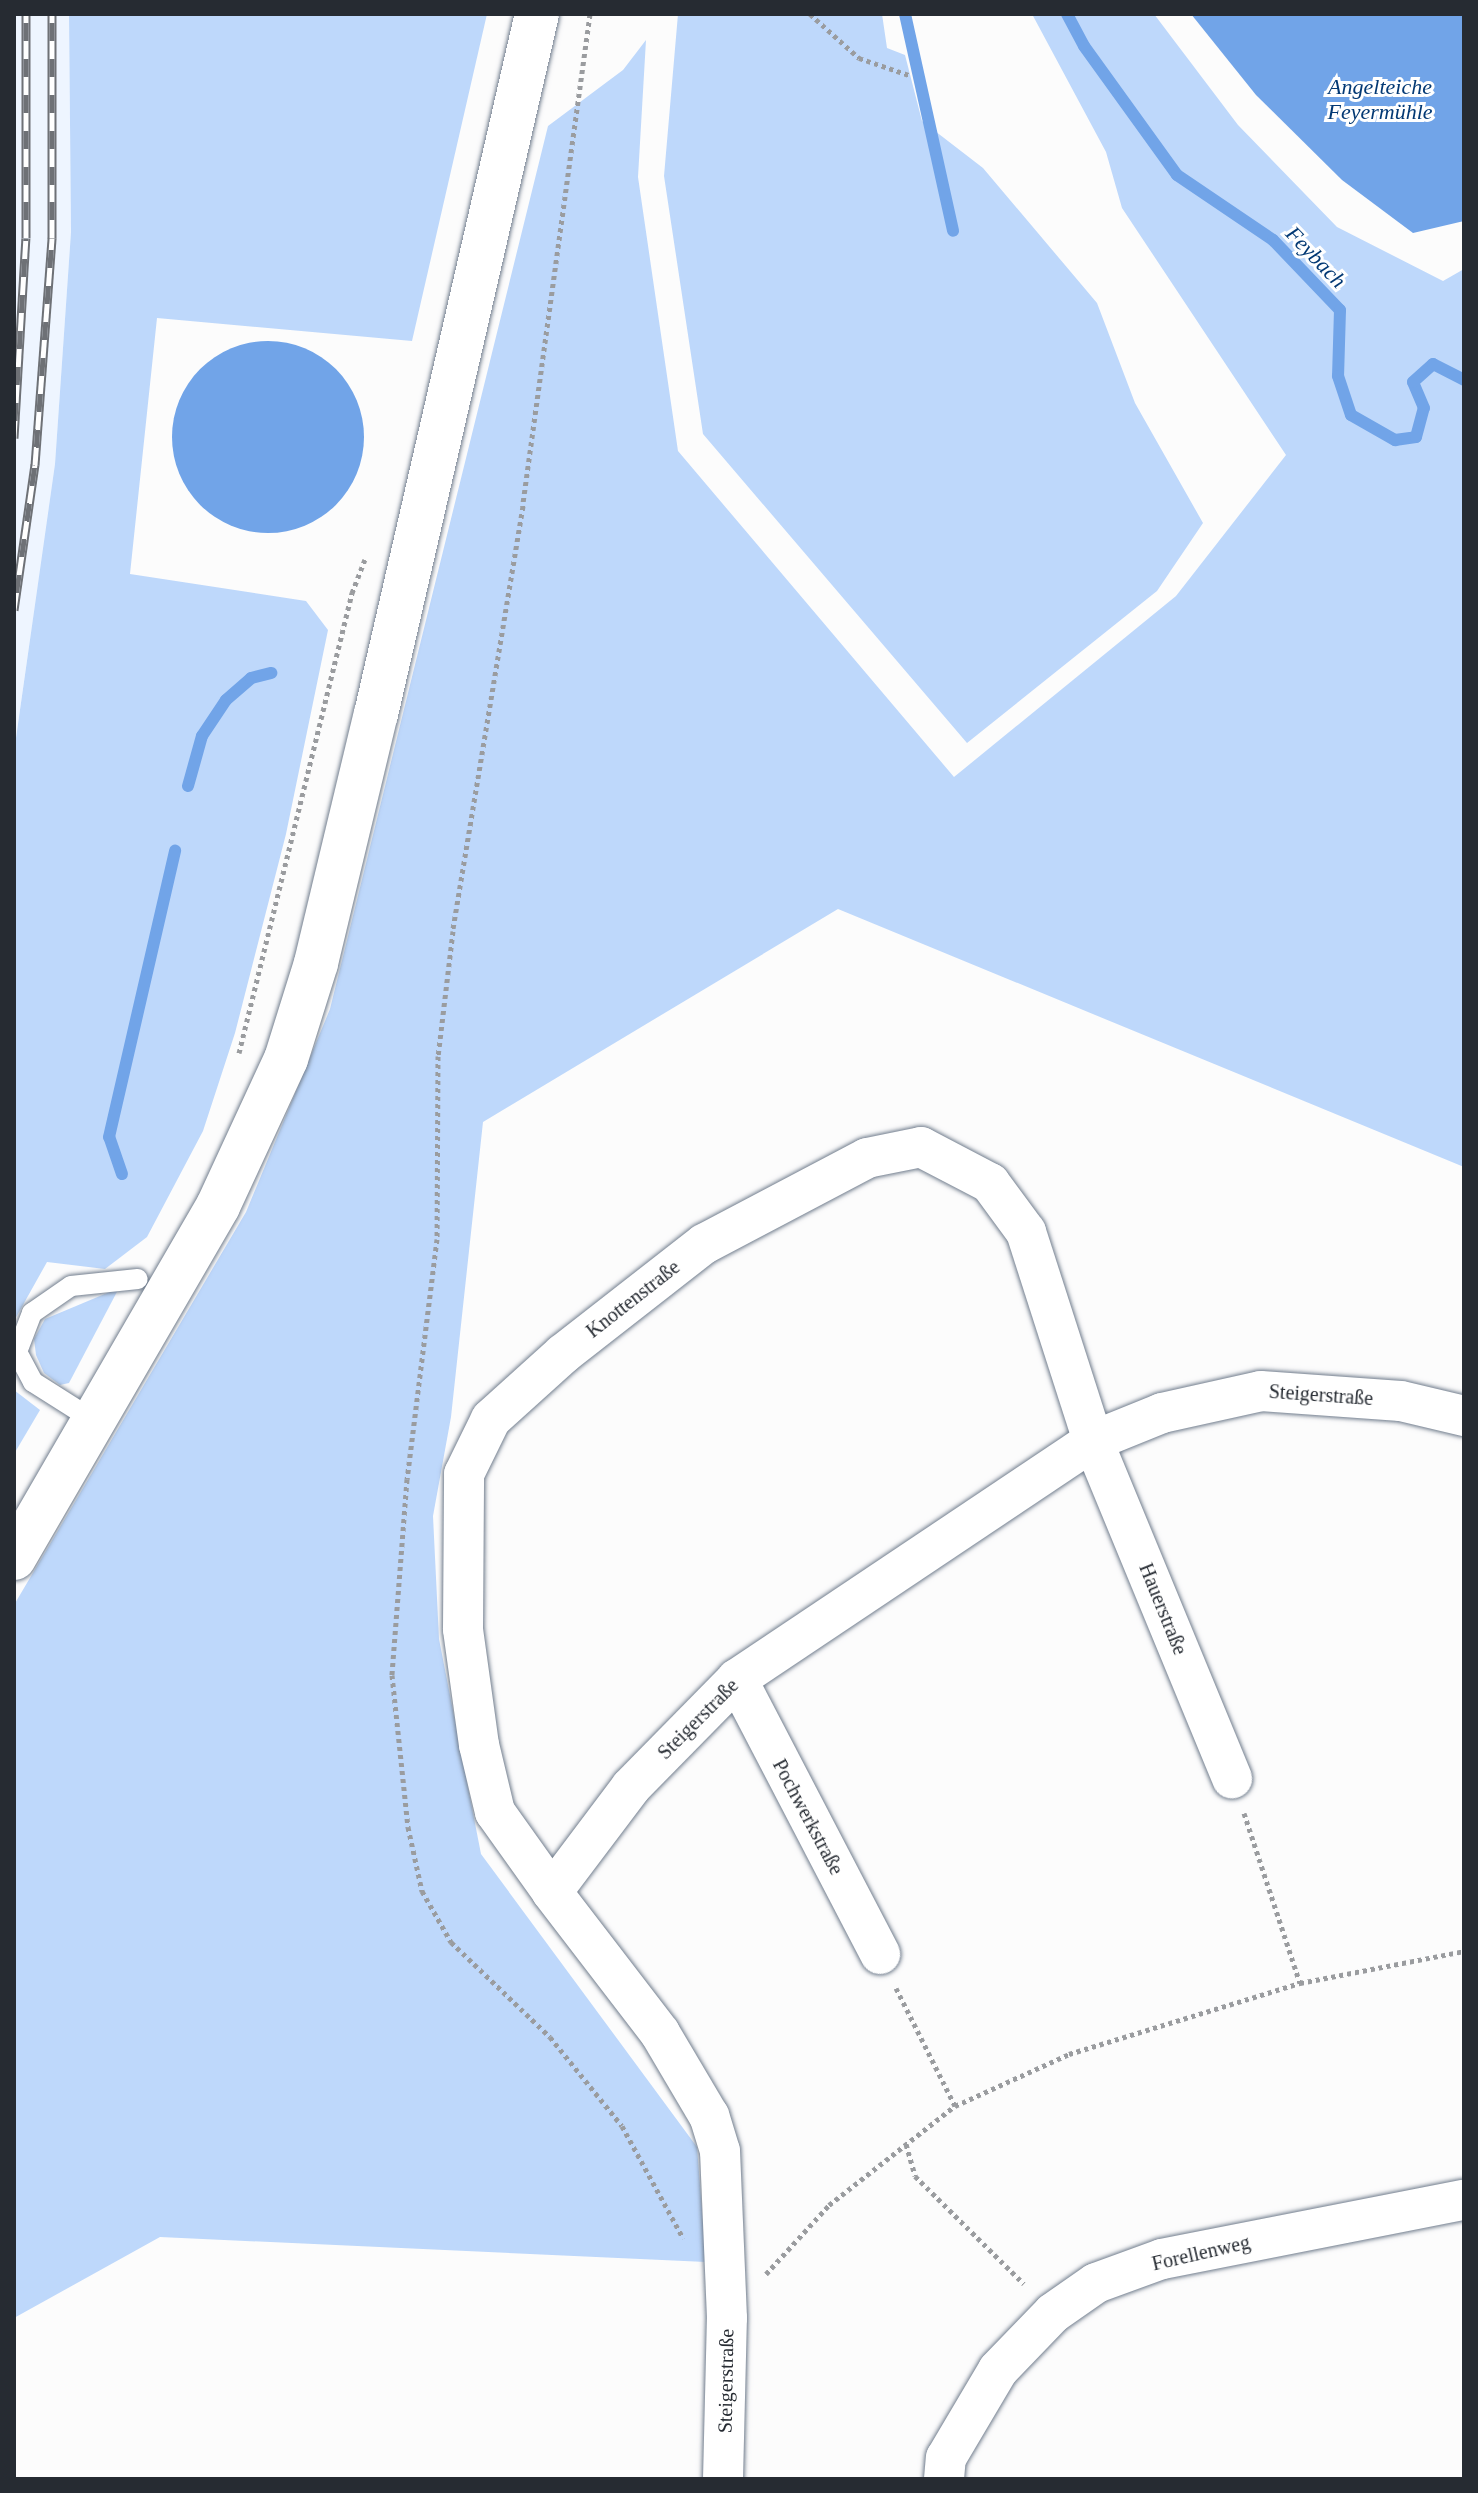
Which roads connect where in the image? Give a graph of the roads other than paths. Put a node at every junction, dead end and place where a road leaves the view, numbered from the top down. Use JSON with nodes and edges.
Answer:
{"nodes":[{"id":1,"x":537,"y":14,"type":"edge"},
{"id":2,"x":138,"y":1279,"type":"dead end"},
{"id":3,"x":1464,"y":1416,"type":"edge"},
{"id":4,"x":93,"y":1420,"type":"junction"},
{"id":5,"x":1093,"y":1441,"type":"junction"},
{"id":6,"x":14,"y":1558,"type":"edge"},
{"id":7,"x":737,"y":1679,"type":"junction"},
{"id":8,"x":1232,"y":1778,"type":"road end"},
{"id":9,"x":552,"y":1892,"type":"junction"},
{"id":10,"x":880,"y":1954,"type":"road end"},
{"id":11,"x":1464,"y":2200,"type":"edge"},
{"id":12,"x":723,"y":2479,"type":"edge"},
{"id":13,"x":944,"y":2479,"type":"edge"}],
"edges":[{"from":1,"to":4,"type":"main road"},
{"from":2,"to":4,"type":"lane"},
{"from":3,"to":5,"type":"street","name":"Steigerstraße"},
{"from":4,"to":6,"type":"main road"},
{"from":5,"to":7,"type":"street","name":"Steigerstraße"},
{"from":5,"to":8,"type":"street","name":"Hauerstraße"},
{"from":5,"to":9,"type":"street","name":"Knottenstraße"},
{"from":7,"to":9,"type":"street","name":"Steigerstraße"},
{"from":7,"to":10,"type":"street","name":"Pochwerkstraße"},
{"from":9,"to":12,"type":"street","name":"Steigerstraße"},
{"from":11,"to":13,"type":"street","name":"Forellenweg"}]}
